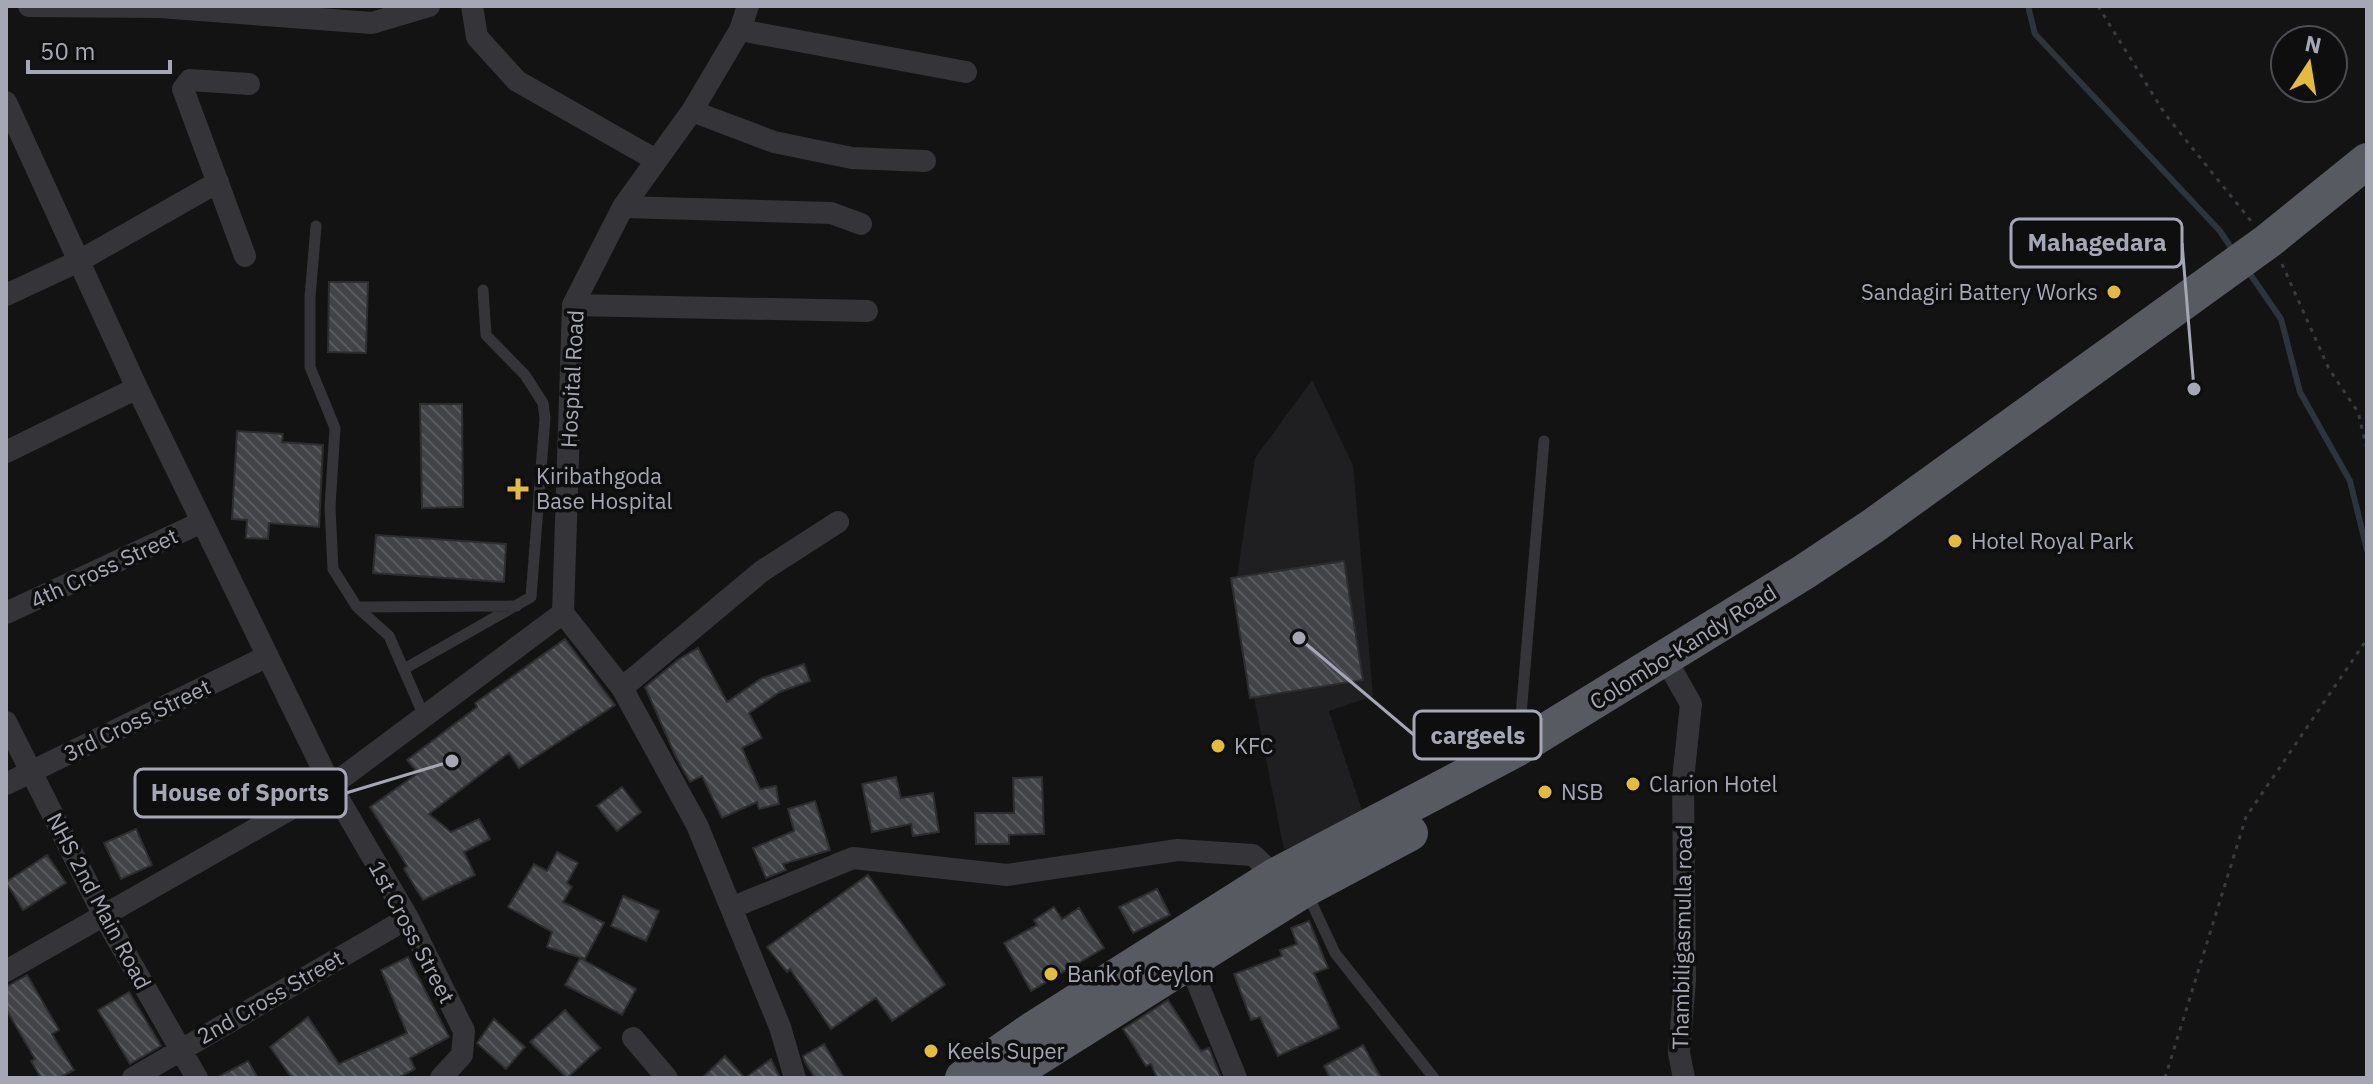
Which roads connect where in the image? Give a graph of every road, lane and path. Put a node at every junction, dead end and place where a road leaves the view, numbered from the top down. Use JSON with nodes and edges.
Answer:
{"nodes":[{"id":1,"x":29,"y":6,"type":"edge"},
{"id":2,"x":429,"y":6,"type":"edge"},
{"id":3,"x":472,"y":6,"type":"edge"},
{"id":4,"x":748,"y":6,"type":"edge"},
{"id":5,"x":2098,"y":6,"type":"edge"},
{"id":6,"x":740,"y":30,"type":"junction"},
{"id":7,"x":966,"y":72,"type":"dead end"},
{"id":8,"x":249,"y":84,"type":"dead end"},
{"id":9,"x":6,"y":102,"type":"edge"},
{"id":10,"x":692,"y":111,"type":"junction"},
{"id":11,"x":656,"y":160,"type":"junction"},
{"id":12,"x":925,"y":161,"type":"dead end"},
{"id":13,"x":2367,"y":161,"type":"edge"},
{"id":14,"x":218,"y":182,"type":"junction"},
{"id":15,"x":2367,"y":191,"type":"edge"},
{"id":16,"x":623,"y":207,"type":"junction"},
{"id":17,"x":861,"y":224,"type":"dead end"},
{"id":18,"x":316,"y":226,"type":"dead end"},
{"id":19,"x":2270,"y":253,"type":"junction"},
{"id":20,"x":245,"y":256,"type":"dead end"},
{"id":21,"x":79,"y":261,"type":"junction"},
{"id":22,"x":483,"y":290,"type":"dead end"},
{"id":23,"x":6,"y":295,"type":"edge"},
{"id":24,"x":573,"y":305,"type":"junction"},
{"id":25,"x":867,"y":311,"type":"dead end"},
{"id":26,"x":137,"y":388,"type":"junction"},
{"id":27,"x":1544,"y":441,"type":"dead end"},
{"id":28,"x":2367,"y":449,"type":"edge"},
{"id":29,"x":6,"y":452,"type":"edge"},
{"id":30,"x":202,"y":522,"type":"junction"},
{"id":31,"x":838,"y":522,"type":"dead end"},
{"id":32,"x":519,"y":606,"type":"junction"},
{"id":33,"x":357,"y":607,"type":"junction"},
{"id":34,"x":6,"y":613,"type":"edge"},
{"id":35,"x":563,"y":613,"type":"junction"},
{"id":36,"x":2367,"y":639,"type":"edge"},
{"id":37,"x":268,"y":656,"type":"junction"},
{"id":38,"x":404,"y":669,"type":"junction"},
{"id":39,"x":1672,"y":669,"type":"junction"},
{"id":40,"x":622,"y":688,"type":"junction"},
{"id":41,"x":424,"y":716,"type":"junction"},
{"id":42,"x":6,"y":722,"type":"edge"},
{"id":43,"x":1518,"y":748,"type":"junction"},
{"id":44,"x":31,"y":772,"type":"junction"},
{"id":45,"x":6,"y":784,"type":"edge"},
{"id":46,"x":331,"y":786,"type":"junction"},
{"id":47,"x":1290,"y":882,"type":"junction"},
{"id":48,"x":731,"y":908,"type":"junction"},
{"id":49,"x":104,"y":916,"type":"junction"},
{"id":50,"x":408,"y":918,"type":"junction"},
{"id":51,"x":1197,"y":940,"type":"junction"},
{"id":52,"x":6,"y":971,"type":"edge"},
{"id":53,"x":633,"y":1038,"type":"dead end"},
{"id":54,"x":181,"y":1049,"type":"junction"},
{"id":55,"x":133,"y":1078,"type":"edge"},
{"id":56,"x":197,"y":1078,"type":"edge"},
{"id":57,"x":441,"y":1078,"type":"edge"},
{"id":58,"x":667,"y":1078,"type":"edge"},
{"id":59,"x":795,"y":1078,"type":"edge"},
{"id":60,"x":963,"y":1078,"type":"edge"},
{"id":61,"x":1005,"y":1078,"type":"edge"},
{"id":62,"x":1236,"y":1078,"type":"edge"},
{"id":63,"x":1434,"y":1078,"type":"edge"},
{"id":64,"x":1684,"y":1078,"type":"edge"},
{"id":65,"x":2165,"y":1078,"type":"edge"}],
"edges":[{"from":1,"to":2,"type":"street"},
{"from":3,"to":11,"type":"street"},
{"from":4,"to":6,"type":"street","name":"Hospital Road"},
{"from":5,"to":19,"type":"path"},
{"from":6,"to":7,"type":"street"},
{"from":6,"to":10,"type":"street","name":"Hospital Road"},
{"from":8,"to":14,"type":"street"},
{"from":9,"to":21,"type":"street","name":"1st Cross Street"},
{"from":10,"to":11,"type":"street","name":"Hospital Road"},
{"from":10,"to":12,"type":"street"},
{"from":11,"to":16,"type":"street","name":"Hospital Road"},
{"from":13,"to":19,"type":"highway","name":"Colombo-Kandy Road"},
{"from":14,"to":20,"type":"street"},
{"from":14,"to":21,"type":"street"},
{"from":15,"to":19,"type":"highway","name":"Colombo-Kandy Road"},
{"from":16,"to":17,"type":"street"},
{"from":16,"to":24,"type":"street","name":"Hospital Road"},
{"from":18,"to":33,"type":"lane"},
{"from":19,"to":28,"type":"path"},
{"from":19,"to":39,"type":"highway","name":"Colombo-Kandy Road"},
{"from":21,"to":23,"type":"street"},
{"from":21,"to":26,"type":"street","name":"1st Cross Street"},
{"from":22,"to":32,"type":"lane"},
{"from":24,"to":25,"type":"street"},
{"from":24,"to":35,"type":"street","name":"Hospital Road"},
{"from":26,"to":29,"type":"street"},
{"from":26,"to":30,"type":"street","name":"1st Cross Street"},
{"from":27,"to":43,"type":"lane"},
{"from":30,"to":34,"type":"street","name":"4th Cross Street"},
{"from":30,"to":37,"type":"street","name":"1st Cross Street"},
{"from":31,"to":40,"type":"street"},
{"from":32,"to":33,"type":"lane"},
{"from":32,"to":38,"type":"lane"},
{"from":33,"to":38,"type":"lane"},
{"from":35,"to":40,"type":"street"},
{"from":35,"to":41,"type":"street"},
{"from":36,"to":65,"type":"path"},
{"from":37,"to":44,"type":"street","name":"3rd Cross Street"},
{"from":37,"to":46,"type":"street","name":"1st Cross Street"},
{"from":38,"to":41,"type":"lane"},
{"from":39,"to":43,"type":"highway","name":"Colombo-Kandy Road"},
{"from":39,"to":47,"type":"highway","name":"Colombo-Kandy Road"},
{"from":39,"to":64,"type":"street","name":"Thambiligasmulla road"},
{"from":40,"to":48,"type":"street"},
{"from":41,"to":46,"type":"street"},
{"from":42,"to":44,"type":"street","name":"NHS 2nd Main Road"},
{"from":43,"to":47,"type":"highway","name":"Colombo-Kandy Road"},
{"from":44,"to":45,"type":"street","name":"3rd Cross Street"},
{"from":44,"to":49,"type":"street","name":"NHS 2nd Main Road"},
{"from":46,"to":49,"type":"street"},
{"from":46,"to":50,"type":"street","name":"1st Cross Street"},
{"from":47,"to":48,"type":"street"},
{"from":47,"to":51,"type":"highway","name":"Colombo-Kandy Road"},
{"from":47,"to":63,"type":"lane"},
{"from":48,"to":59,"type":"street"},
{"from":49,"to":52,"type":"street"},
{"from":49,"to":54,"type":"street","name":"NHS 2nd Main Road"},
{"from":50,"to":54,"type":"street","name":"2nd Cross Street"},
{"from":50,"to":57,"type":"street","name":"1st Cross Street"},
{"from":51,"to":60,"type":"highway","name":"Colombo-Kandy Road"},
{"from":51,"to":61,"type":"highway","name":"Colombo-Kandy Road"},
{"from":51,"to":62,"type":"street"},
{"from":53,"to":58,"type":"street"},
{"from":54,"to":55,"type":"street","name":"2nd Cross Street"},
{"from":54,"to":56,"type":"street","name":"NHS 2nd Main Road"}]}
